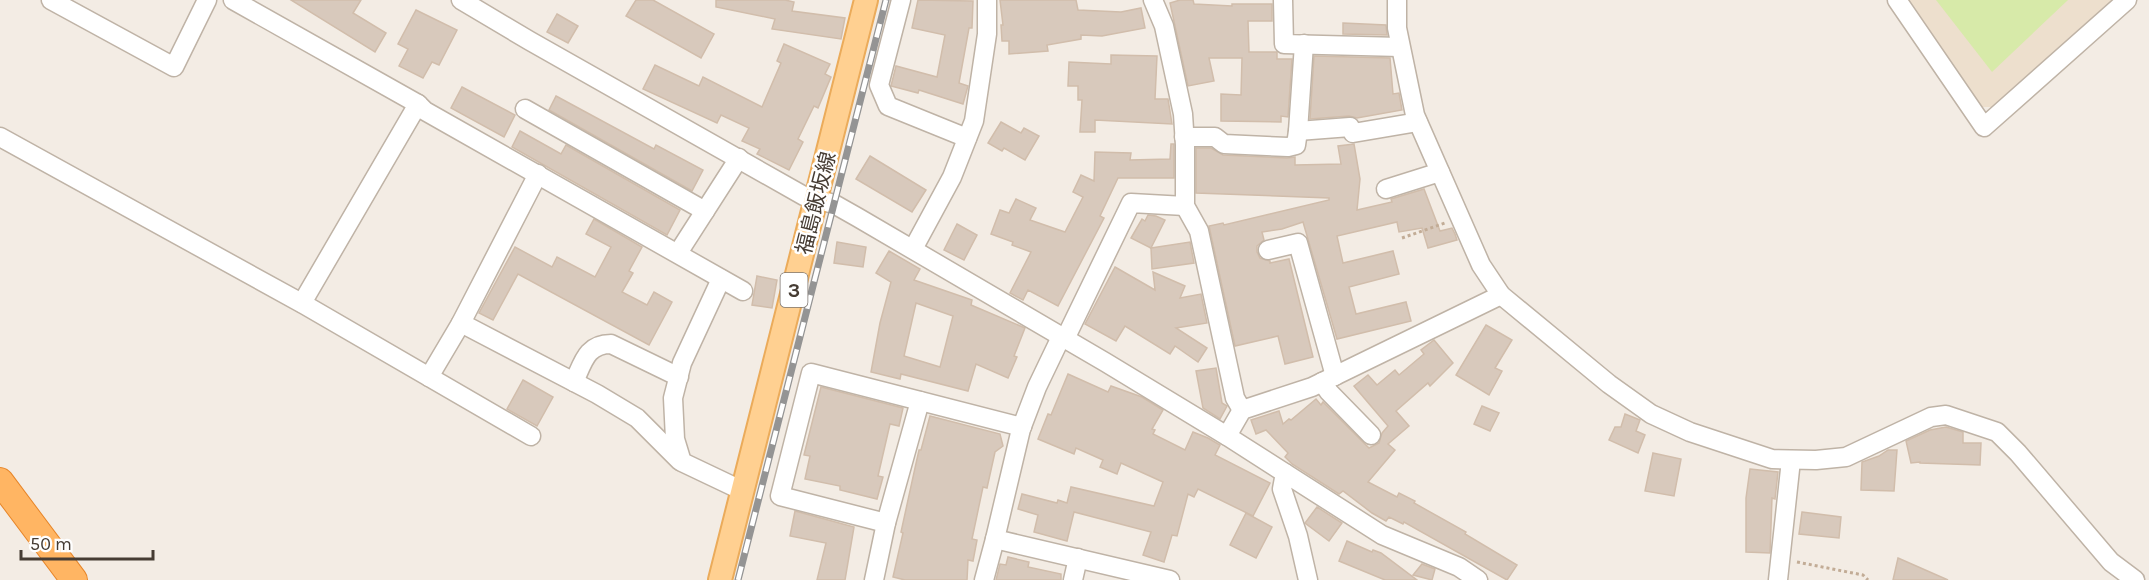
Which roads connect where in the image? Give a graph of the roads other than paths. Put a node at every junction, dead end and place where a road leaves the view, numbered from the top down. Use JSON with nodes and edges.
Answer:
{"nodes":[{"id":1,"x":51,"y":0,"type":"edge"},
{"id":2,"x":207,"y":0,"type":"edge"},
{"id":3,"x":233,"y":0,"type":"edge"},
{"id":4,"x":461,"y":0,"type":"edge"},
{"id":5,"x":866,"y":0,"type":"edge"},
{"id":6,"x":901,"y":0,"type":"edge"},
{"id":7,"x":987,"y":0,"type":"edge"},
{"id":8,"x":1153,"y":0,"type":"edge"},
{"id":9,"x":1283,"y":0,"type":"edge"},
{"id":10,"x":1397,"y":0,"type":"edge"},
{"id":11,"x":1897,"y":0,"type":"edge"},
{"id":12,"x":2127,"y":0,"type":"edge"},
{"id":13,"x":1304,"y":44,"type":"junction"},
{"id":14,"x":1400,"y":47,"type":"junction"},
{"id":15,"x":418,"y":104,"type":"junction"},
{"id":16,"x":525,"y":109,"type":"dead end"},
{"id":17,"x":1418,"y":122,"type":"junction"},
{"id":18,"x":1298,"y":131,"type":"junction"},
{"id":19,"x":0,"y":137,"type":"edge"},
{"id":20,"x":1184,"y":137,"type":"junction"},
{"id":21,"x":968,"y":138,"type":"junction"},
{"id":22,"x":739,"y":158,"type":"junction"},
{"id":23,"x":1440,"y":172,"type":"junction"},
{"id":24,"x":538,"y":174,"type":"junction"},
{"id":25,"x":1386,"y":189,"type":"dead end"},
{"id":26,"x":818,"y":199,"type":"junction"},
{"id":27,"x":1185,"y":206,"type":"junction"},
{"id":28,"x":705,"y":211,"type":"junction"},
{"id":29,"x":913,"y":249,"type":"junction"},
{"id":30,"x":1268,"y":250,"type":"dead end"},
{"id":31,"x":678,"y":254,"type":"junction"},
{"id":32,"x":721,"y":279,"type":"junction"},
{"id":33,"x":744,"y":291,"type":"dead end"},
{"id":34,"x":1501,"y":295,"type":"junction"},
{"id":35,"x":302,"y":303,"type":"junction"},
{"id":36,"x":461,"y":323,"type":"junction"},
{"id":37,"x":1063,"y":338,"type":"junction"},
{"id":38,"x":429,"y":377,"type":"junction"},
{"id":39,"x":679,"y":377,"type":"junction"},
{"id":40,"x":1328,"y":379,"type":"junction"},
{"id":41,"x":574,"y":382,"type":"junction"},
{"id":42,"x":921,"y":401,"type":"junction"},
{"id":43,"x":1242,"y":410,"type":"junction"},
{"id":44,"x":1022,"y":427,"type":"junction"},
{"id":45,"x":1371,"y":435,"type":"dead end"},
{"id":46,"x":531,"y":436,"type":"dead end"},
{"id":47,"x":1227,"y":436,"type":"junction"},
{"id":48,"x":1791,"y":460,"type":"junction"},
{"id":49,"x":682,"y":462,"type":"junction"},
{"id":50,"x":1285,"y":473,"type":"junction"},
{"id":51,"x":0,"y":481,"type":"edge"},
{"id":52,"x":743,"y":491,"type":"junction"},
{"id":53,"x":886,"y":523,"type":"junction"},
{"id":54,"x":994,"y":539,"type":"junction"},
{"id":55,"x":1078,"y":558,"type":"junction"},
{"id":56,"x":74,"y":580,"type":"edge"},
{"id":57,"x":720,"y":580,"type":"edge"},
{"id":58,"x":874,"y":580,"type":"edge"},
{"id":59,"x":984,"y":580,"type":"edge"},
{"id":60,"x":1073,"y":580,"type":"edge"},
{"id":61,"x":1170,"y":580,"type":"edge"},
{"id":62,"x":1308,"y":580,"type":"edge"},
{"id":63,"x":1478,"y":580,"type":"edge"},
{"id":64,"x":1778,"y":580,"type":"edge"},
{"id":65,"x":2135,"y":580,"type":"edge"}],
"edges":[{"from":1,"to":2,"type":"street"},
{"from":3,"to":15,"type":"street"},
{"from":4,"to":22,"type":"street"},
{"from":5,"to":26,"type":"main road","name":"福島飯坂線","number":"3"},
{"from":6,"to":21,"type":"street"},
{"from":7,"to":21,"type":"street"},
{"from":8,"to":20,"type":"street"},
{"from":9,"to":13,"type":"street"},
{"from":10,"to":14,"type":"street"},
{"from":11,"to":12,"type":"street"},
{"from":13,"to":14,"type":"street"},
{"from":13,"to":18,"type":"street"},
{"from":14,"to":17,"type":"street"},
{"from":15,"to":24,"type":"street"},
{"from":15,"to":35,"type":"street"},
{"from":16,"to":28,"type":"street"},
{"from":17,"to":18,"type":"street"},
{"from":17,"to":23,"type":"street"},
{"from":18,"to":20,"type":"street"},
{"from":19,"to":35,"type":"street"},
{"from":20,"to":27,"type":"street"},
{"from":21,"to":29,"type":"street"},
{"from":22,"to":26,"type":"street"},
{"from":22,"to":28,"type":"street"},
{"from":23,"to":25,"type":"street"},
{"from":23,"to":34,"type":"street"},
{"from":24,"to":31,"type":"street"},
{"from":24,"to":36,"type":"street"},
{"from":26,"to":29,"type":"street"},
{"from":26,"to":52,"type":"main road","name":"福島飯坂線","number":"3"},
{"from":27,"to":37,"type":"street"},
{"from":27,"to":43,"type":"street"},
{"from":28,"to":31,"type":"street"},
{"from":29,"to":37,"type":"street"},
{"from":30,"to":40,"type":"street"},
{"from":31,"to":32,"type":"street"},
{"from":32,"to":33,"type":"street"},
{"from":32,"to":39,"type":"street"},
{"from":34,"to":40,"type":"street"},
{"from":34,"to":48,"type":"street"},
{"from":35,"to":38,"type":"street"},
{"from":36,"to":38,"type":"street"},
{"from":36,"to":41,"type":"street"},
{"from":37,"to":44,"type":"street"},
{"from":37,"to":47,"type":"street"},
{"from":38,"to":46,"type":"street"},
{"from":39,"to":41,"type":"street"},
{"from":39,"to":49,"type":"street"},
{"from":40,"to":43,"type":"street"},
{"from":40,"to":45,"type":"street"},
{"from":41,"to":49,"type":"street"},
{"from":42,"to":44,"type":"street"},
{"from":42,"to":53,"type":"street"},
{"from":42,"to":53,"type":"street"},
{"from":43,"to":47,"type":"street"},
{"from":44,"to":54,"type":"street"},
{"from":47,"to":50,"type":"street"},
{"from":48,"to":64,"type":"street"},
{"from":48,"to":65,"type":"street"},
{"from":49,"to":52,"type":"street"},
{"from":50,"to":62,"type":"street"},
{"from":50,"to":63,"type":"street"},
{"from":51,"to":56,"type":"highway"},
{"from":52,"to":57,"type":"main road","name":"福島飯坂線","number":"3"},
{"from":53,"to":58,"type":"street"},
{"from":54,"to":55,"type":"street"},
{"from":54,"to":59,"type":"street"},
{"from":55,"to":60,"type":"street"},
{"from":55,"to":61,"type":"street"}]}
